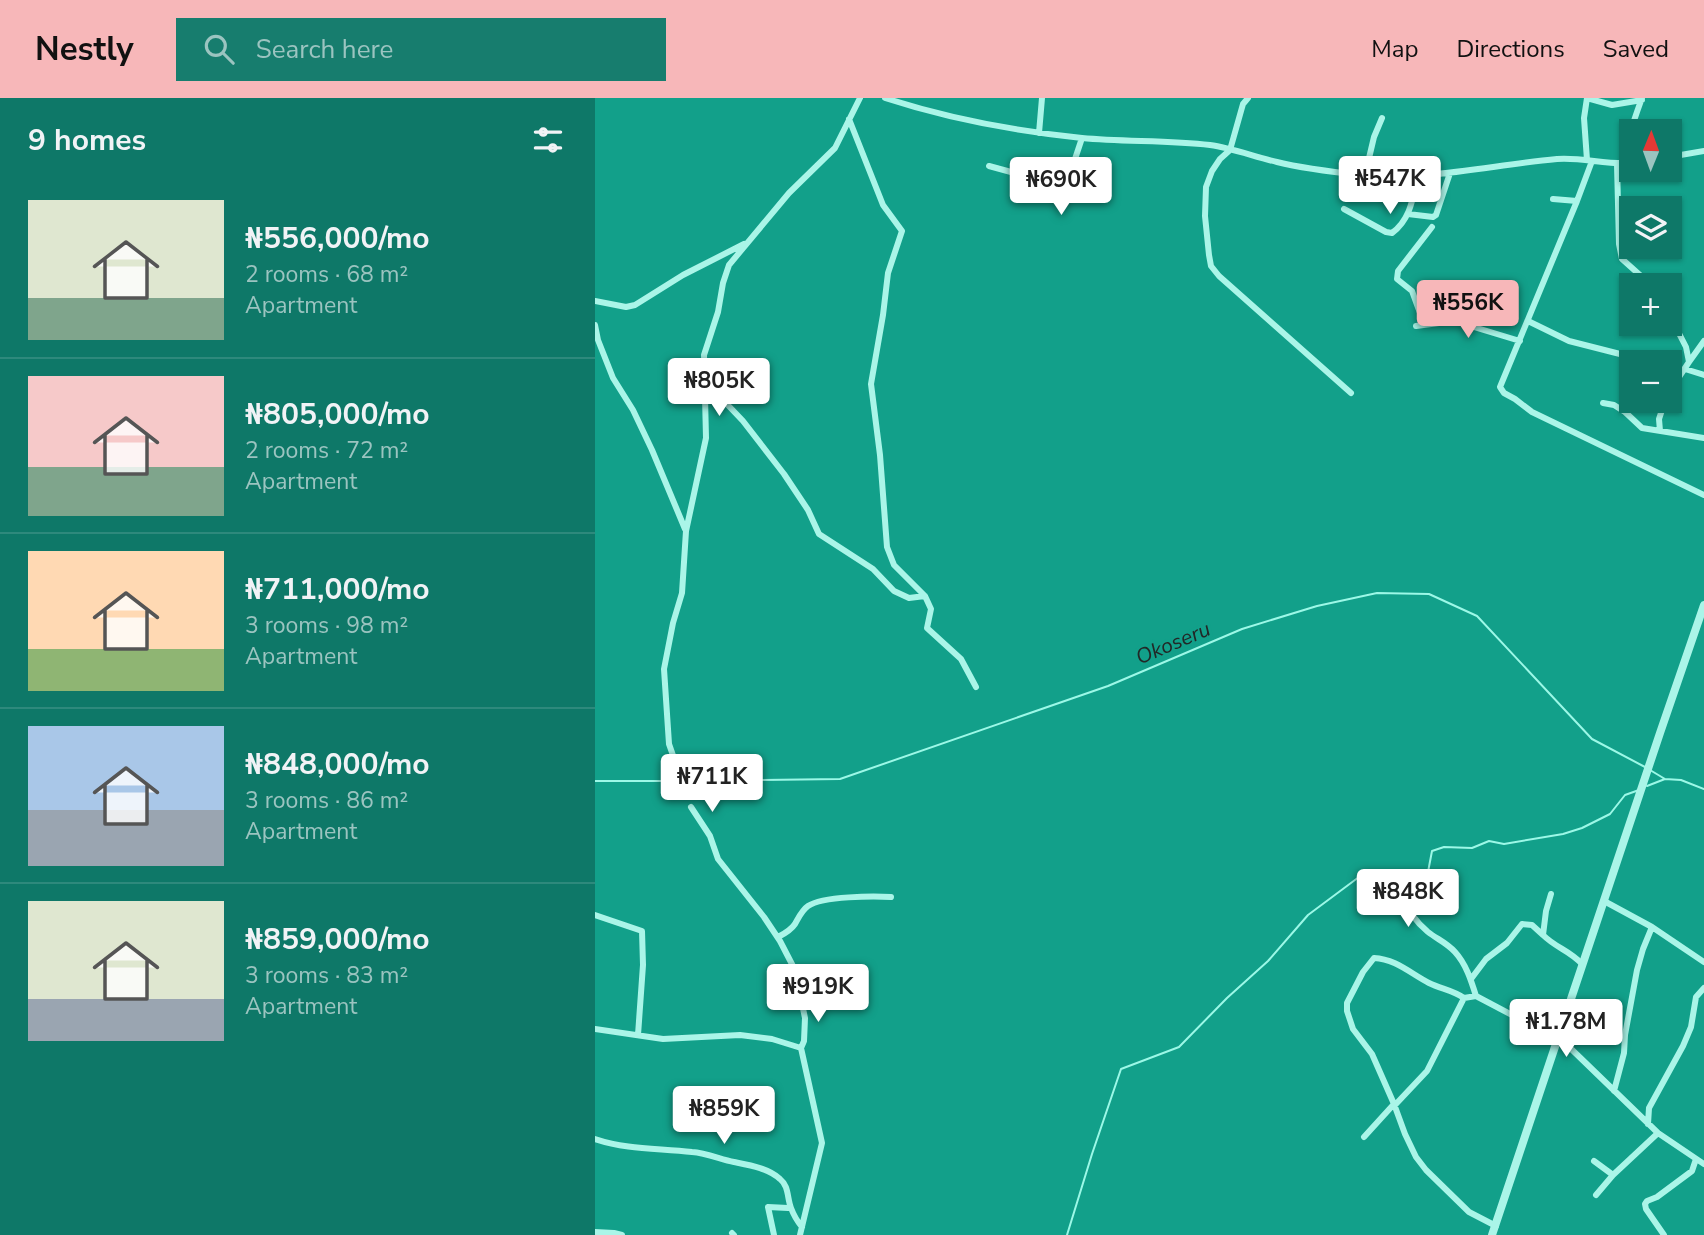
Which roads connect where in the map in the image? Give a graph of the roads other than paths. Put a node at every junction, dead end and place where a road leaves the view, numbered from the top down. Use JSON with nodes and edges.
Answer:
{"nodes":[{"id":1,"x":860,"y":98,"type":"edge"},
{"id":2,"x":884,"y":98,"type":"edge"},
{"id":3,"x":1042,"y":98,"type":"edge"},
{"id":4,"x":1248,"y":98,"type":"edge"},
{"id":5,"x":1587,"y":98,"type":"edge"},
{"id":6,"x":1642,"y":99,"type":"edge"},
{"id":7,"x":1381,"y":118,"type":"dead end"},
{"id":8,"x":849,"y":119,"type":"junction"},
{"id":9,"x":1635,"y":119,"type":"edge"},
{"id":10,"x":1039,"y":133,"type":"junction"},
{"id":11,"x":1082,"y":138,"type":"junction"},
{"id":12,"x":1230,"y":150,"type":"junction"},
{"id":13,"x":1704,"y":151,"type":"edge"},
{"id":14,"x":1682,"y":155,"type":"edge"},
{"id":15,"x":1589,"y":160,"type":"junction"},
{"id":16,"x":1617,"y":164,"type":"joint"},
{"id":17,"x":989,"y":166,"type":"dead end"},
{"id":18,"x":1450,"y":173,"type":"junction"},
{"id":19,"x":1364,"y":175,"type":"junction"},
{"id":20,"x":1418,"y":175,"type":"junction"},
{"id":21,"x":1553,"y":199,"type":"dead end"},
{"id":22,"x":1577,"y":201,"type":"junction"},
{"id":23,"x":1344,"y":209,"type":"dead end"},
{"id":24,"x":1408,"y":214,"type":"junction"},
{"id":25,"x":1432,"y":227,"type":"dead end"},
{"id":26,"x":749,"y":242,"type":"junction"},
{"id":27,"x":1638,"y":273,"type":"edge"},
{"id":28,"x":595,"y":301,"type":"edge"},
{"id":29,"x":1528,"y":321,"type":"junction"},
{"id":30,"x":1424,"y":324,"type":"junction"},
{"id":31,"x":595,"y":325,"type":"edge"},
{"id":32,"x":1416,"y":326,"type":"dead end"},
{"id":33,"x":1680,"y":336,"type":"edge"},
{"id":34,"x":1520,"y":341,"type":"junction"},
{"id":35,"x":1704,"y":341,"type":"edge"},
{"id":36,"x":1619,"y":355,"type":"edge"},
{"id":37,"x":1687,"y":366,"type":"junction"},
{"id":38,"x":1682,"y":373,"type":"edge"},
{"id":39,"x":1704,"y":375,"type":"edge"},
{"id":40,"x":705,"y":381,"type":"junction"},
{"id":41,"x":1351,"y":393,"type":"dead end"},
{"id":42,"x":1603,"y":403,"type":"dead end"},
{"id":43,"x":1661,"y":413,"type":"edge"},
{"id":44,"x":1660,"y":431,"type":"junction"},
{"id":45,"x":1704,"y":438,"type":"edge"},
{"id":46,"x":1704,"y":495,"type":"edge"},
{"id":47,"x":686,"y":531,"type":"junction"},
{"id":48,"x":925,"y":596,"type":"junction"},
{"id":49,"x":1704,"y":605,"type":"edge"},
{"id":50,"x":976,"y":687,"type":"dead end"},
{"id":51,"x":682,"y":781,"type":"dead end"},
{"id":52,"x":691,"y":807,"type":"dead end"},
{"id":53,"x":1399,"y":892,"type":"dead end"},
{"id":54,"x":1551,"y":894,"type":"dead end"},
{"id":55,"x":891,"y":897,"type":"dead end"},
{"id":56,"x":1604,"y":901,"type":"junction"},
{"id":57,"x":595,"y":915,"type":"edge"},
{"id":58,"x":1652,"y":927,"type":"junction"},
{"id":59,"x":1543,"y":935,"type":"junction"},
{"id":60,"x":778,"y":937,"type":"junction"},
{"id":61,"x":1704,"y":962,"type":"edge"},
{"id":62,"x":1582,"y":964,"type":"junction"},
{"id":63,"x":1471,"y":979,"type":"junction"},
{"id":64,"x":1704,"y":988,"type":"edge"},
{"id":65,"x":1476,"y":996,"type":"junction"},
{"id":66,"x":1464,"y":998,"type":"junction"},
{"id":67,"x":595,"y":1028,"type":"edge"},
{"id":68,"x":638,"y":1035,"type":"junction"},
{"id":69,"x":1557,"y":1039,"type":"junction"},
{"id":70,"x":801,"y":1048,"type":"junction"},
{"id":71,"x":1614,"y":1091,"type":"junction"},
{"id":72,"x":1394,"y":1104,"type":"junction"},
{"id":73,"x":1649,"y":1124,"type":"junction"},
{"id":74,"x":1658,"y":1133,"type":"junction"},
{"id":75,"x":1364,"y":1138,"type":"dead end"},
{"id":76,"x":595,"y":1139,"type":"edge"},
{"id":77,"x":1696,"y":1159,"type":"junction"},
{"id":78,"x":1594,"y":1161,"type":"dead end"},
{"id":79,"x":1704,"y":1164,"type":"edge"},
{"id":80,"x":1613,"y":1175,"type":"junction"},
{"id":81,"x":1596,"y":1195,"type":"dead end"},
{"id":82,"x":790,"y":1206,"type":"junction"},
{"id":83,"x":802,"y":1227,"type":"junction"},
{"id":84,"x":1494,"y":1231,"type":"edge"},
{"id":85,"x":595,"y":1232,"type":"edge"},
{"id":86,"x":622,"y":1235,"type":"edge"},
{"id":87,"x":774,"y":1235,"type":"edge"},
{"id":88,"x":800,"y":1235,"type":"edge"},
{"id":89,"x":1664,"y":1235,"type":"edge"}],
"edges":[{"from":1,"to":8,"type":"street"},
{"from":2,"to":10,"type":"street"},
{"from":3,"to":10,"type":"street"},
{"from":4,"to":12,"type":"street"},
{"from":5,"to":6,"type":"street"},
{"from":5,"to":15,"type":"street"},
{"from":6,"to":9,"type":"street"},
{"from":7,"to":19,"type":"street"},
{"from":8,"to":26,"type":"street"},
{"from":8,"to":48,"type":"street"},
{"from":10,"to":11,"type":"street"},
{"from":11,"to":12,"type":"street"},
{"from":11,"to":17,"type":"street"},
{"from":12,"to":19,"type":"street"},
{"from":12,"to":41,"type":"street"},
{"from":13,"to":14,"type":"street"},
{"from":15,"to":16,"type":"street"},
{"from":15,"to":18,"type":"street"},
{"from":15,"to":22,"type":"street"},
{"from":16,"to":27,"type":"street"},
{"from":18,"to":20,"type":"street"},
{"from":18,"to":24,"type":"street"},
{"from":19,"to":20,"type":"street"},
{"from":20,"to":24,"type":"street"},
{"from":21,"to":22,"type":"street"},
{"from":22,"to":29,"type":"street"},
{"from":23,"to":24,"type":"street"},
{"from":25,"to":30,"type":"street"},
{"from":26,"to":28,"type":"street"},
{"from":26,"to":40,"type":"street"},
{"from":29,"to":34,"type":"street"},
{"from":29,"to":36,"type":"street"},
{"from":30,"to":32,"type":"street"},
{"from":30,"to":34,"type":"street"},
{"from":31,"to":47,"type":"street"},
{"from":33,"to":37,"type":"street"},
{"from":34,"to":46,"type":"street"},
{"from":35,"to":37,"type":"street"},
{"from":37,"to":38,"type":"street"},
{"from":37,"to":39,"type":"street"},
{"from":40,"to":47,"type":"street"},
{"from":40,"to":48,"type":"street"},
{"from":42,"to":44,"type":"street"},
{"from":43,"to":44,"type":"street"},
{"from":44,"to":45,"type":"street"},
{"from":47,"to":51,"type":"street"},
{"from":48,"to":50,"type":"street"},
{"from":49,"to":56,"type":"street"},
{"from":52,"to":60,"type":"street"},
{"from":53,"to":63,"type":"street"},
{"from":54,"to":59,"type":"street"},
{"from":55,"to":60,"type":"street"},
{"from":56,"to":58,"type":"street"},
{"from":56,"to":62,"type":"street"},
{"from":57,"to":68,"type":"street"},
{"from":58,"to":61,"type":"street"},
{"from":58,"to":71,"type":"street"},
{"from":59,"to":62,"type":"street"},
{"from":59,"to":63,"type":"street"},
{"from":60,"to":70,"type":"street"},
{"from":62,"to":69,"type":"street"},
{"from":63,"to":65,"type":"street"},
{"from":64,"to":73,"type":"street"},
{"from":65,"to":66,"type":"street"},
{"from":65,"to":69,"type":"street"},
{"from":66,"to":72,"type":"street"},
{"from":66,"to":72,"type":"street"},
{"from":67,"to":68,"type":"street"},
{"from":68,"to":70,"type":"street"},
{"from":69,"to":71,"type":"street"},
{"from":69,"to":84,"type":"street"},
{"from":70,"to":83,"type":"street"},
{"from":71,"to":73,"type":"street"},
{"from":72,"to":75,"type":"street"},
{"from":72,"to":84,"type":"street"},
{"from":73,"to":74,"type":"street"},
{"from":74,"to":77,"type":"street"},
{"from":74,"to":80,"type":"street"},
{"from":76,"to":82,"type":"street"},
{"from":77,"to":79,"type":"street"},
{"from":77,"to":89,"type":"street"},
{"from":78,"to":80,"type":"street"},
{"from":80,"to":81,"type":"street"},
{"from":82,"to":83,"type":"street"},
{"from":82,"to":87,"type":"street"},
{"from":83,"to":88,"type":"street"},
{"from":85,"to":86,"type":"street"}]}
